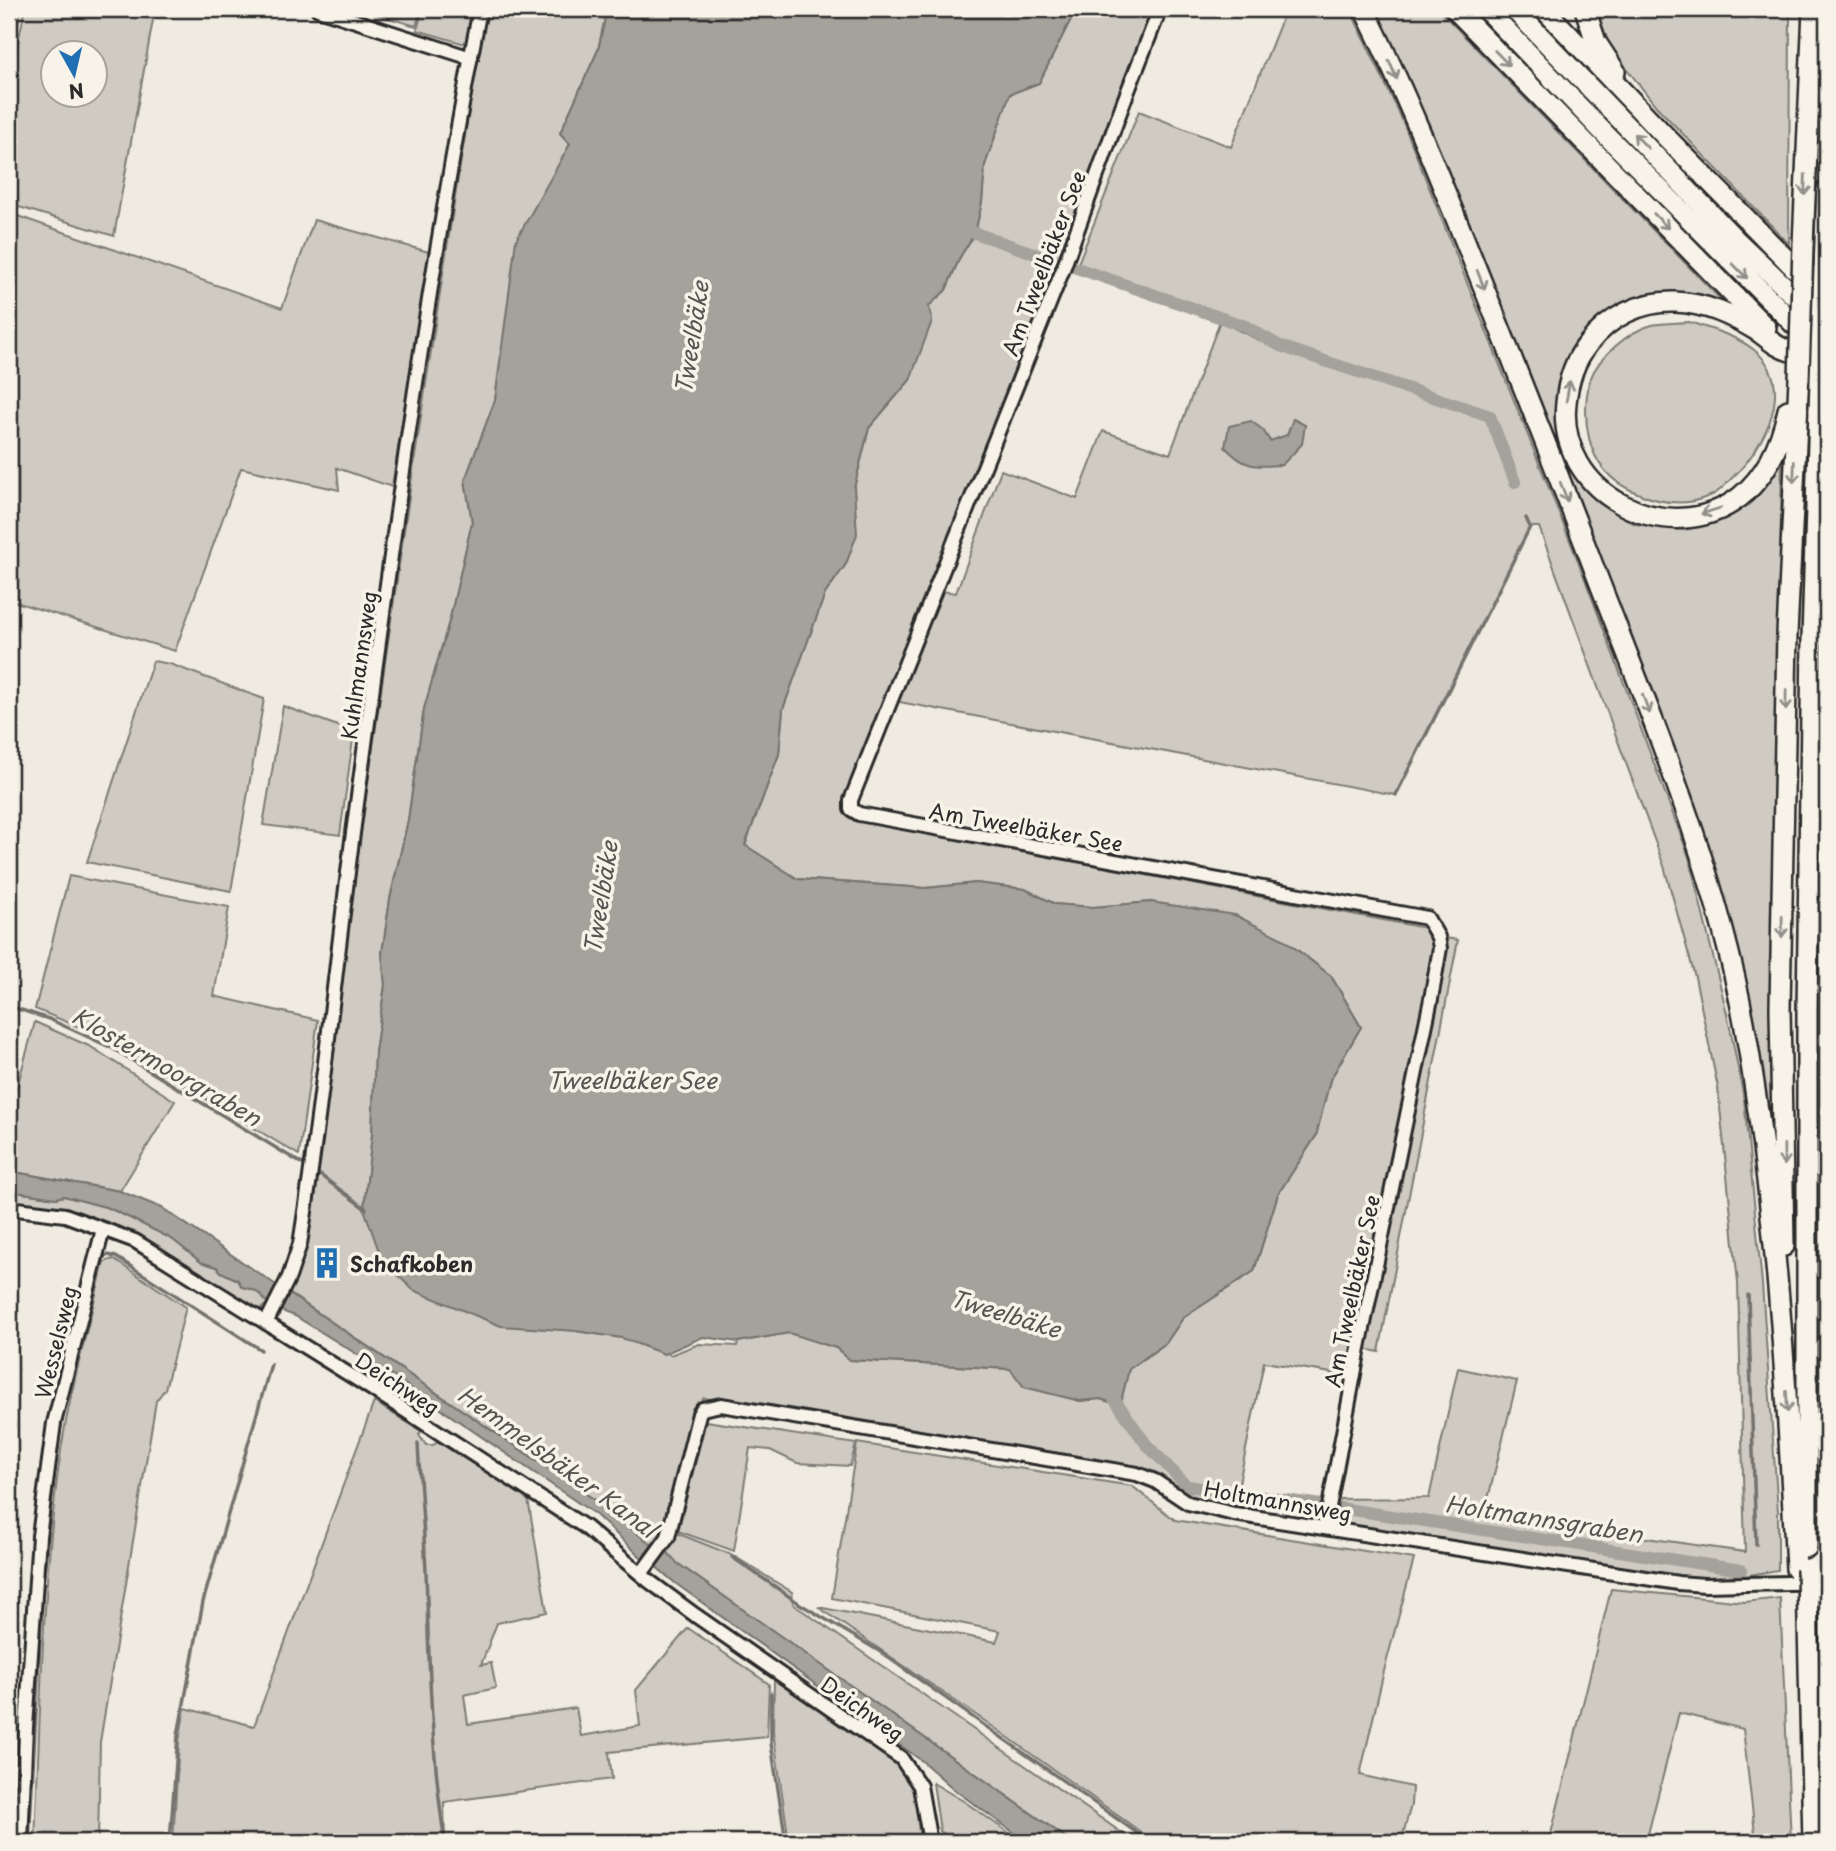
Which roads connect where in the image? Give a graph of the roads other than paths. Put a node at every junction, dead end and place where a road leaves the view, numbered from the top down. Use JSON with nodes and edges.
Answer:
{"nodes":[{"id":1,"x":318,"y":9,"type":"edge"},
{"id":2,"x":480,"y":9,"type":"edge"},
{"id":3,"x":1160,"y":9,"type":"edge"},
{"id":4,"x":1364,"y":9,"type":"edge"},
{"id":5,"x":1455,"y":9,"type":"edge"},
{"id":6,"x":1486,"y":9,"type":"edge"},
{"id":7,"x":1514,"y":9,"type":"edge"},
{"id":8,"x":1544,"y":9,"type":"edge"},
{"id":9,"x":1585,"y":9,"type":"edge"},
{"id":10,"x":1804,"y":9,"type":"edge"},
{"id":11,"x":1813,"y":9,"type":"edge"},
{"id":12,"x":471,"y":58,"type":"junction"},
{"id":13,"x":1809,"y":93,"type":"junction"},
{"id":14,"x":1666,"y":137,"type":"junction"},
{"id":15,"x":1827,"y":190,"type":"edge"},
{"id":16,"x":1827,"y":300,"type":"edge"},
{"id":17,"x":1827,"y":328,"type":"edge"},
{"id":18,"x":1790,"y":351,"type":"junction"},
{"id":19,"x":1827,"y":357,"type":"edge"},
{"id":20,"x":1799,"y":380,"type":"junction"},
{"id":21,"x":1827,"y":387,"type":"edge"},
{"id":22,"x":9,"y":1208,"type":"edge"},
{"id":23,"x":103,"y":1228,"type":"junction"},
{"id":24,"x":268,"y":1319,"type":"junction"},
{"id":25,"x":1783,"y":1334,"type":"junction"},
{"id":26,"x":1325,"y":1528,"type":"junction"},
{"id":27,"x":1802,"y":1569,"type":"junction"},
{"id":28,"x":640,"y":1574,"type":"junction"},
{"id":29,"x":1827,"y":1582,"type":"edge"},
{"id":30,"x":21,"y":1842,"type":"edge"},
{"id":31,"x":930,"y":1842,"type":"edge"},
{"id":32,"x":1813,"y":1842,"type":"edge"}],
"edges":[{"from":1,"to":12,"type":"street"},
{"from":2,"to":12,"type":"street","name":"Kuhlmannsweg"},
{"from":3,"to":26,"type":"street","name":"Am Tweelbäker See"},
{"from":4,"to":25,"type":"highway","one_way":true},
{"from":5,"to":18,"type":"highway","one_way":true},
{"from":6,"to":19,"type":"highway","one_way":true},
{"from":17,"to":7,"type":"highway","one_way":true},
{"from":8,"to":14,"type":"highway"},
{"from":9,"to":14,"type":"highway"},
{"from":10,"to":13,"type":"highway"},
{"from":11,"to":13,"type":"highway"},
{"from":12,"to":24,"type":"street","name":"Kuhlmannsweg"},
{"from":13,"to":20,"type":"highway","one_way":true,"bridge":true},
{"from":14,"to":16,"type":"highway"},
{"from":15,"to":27,"type":"highway","bridge":true},
{"from":20,"to":18,"type":"highway","one_way":true},
{"from":18,"to":21,"type":"highway"},
{"from":20,"to":25,"type":"highway","one_way":true},
{"from":22,"to":23,"type":"street","name":"Deichweg"},
{"from":23,"to":24,"type":"street","name":"Deichweg"},
{"from":23,"to":30,"type":"street","name":"Wesselsweg"},
{"from":24,"to":28,"type":"street","name":"Deichweg"},
{"from":25,"to":27,"type":"highway","one_way":true},
{"from":26,"to":28,"type":"street","name":"Holtmannsweg"},
{"from":26,"to":29,"type":"street","name":"Holtmannsweg"},
{"from":27,"to":32,"type":"highway","bridge":true},
{"from":28,"to":31,"type":"street","name":"Deichweg"}]}
